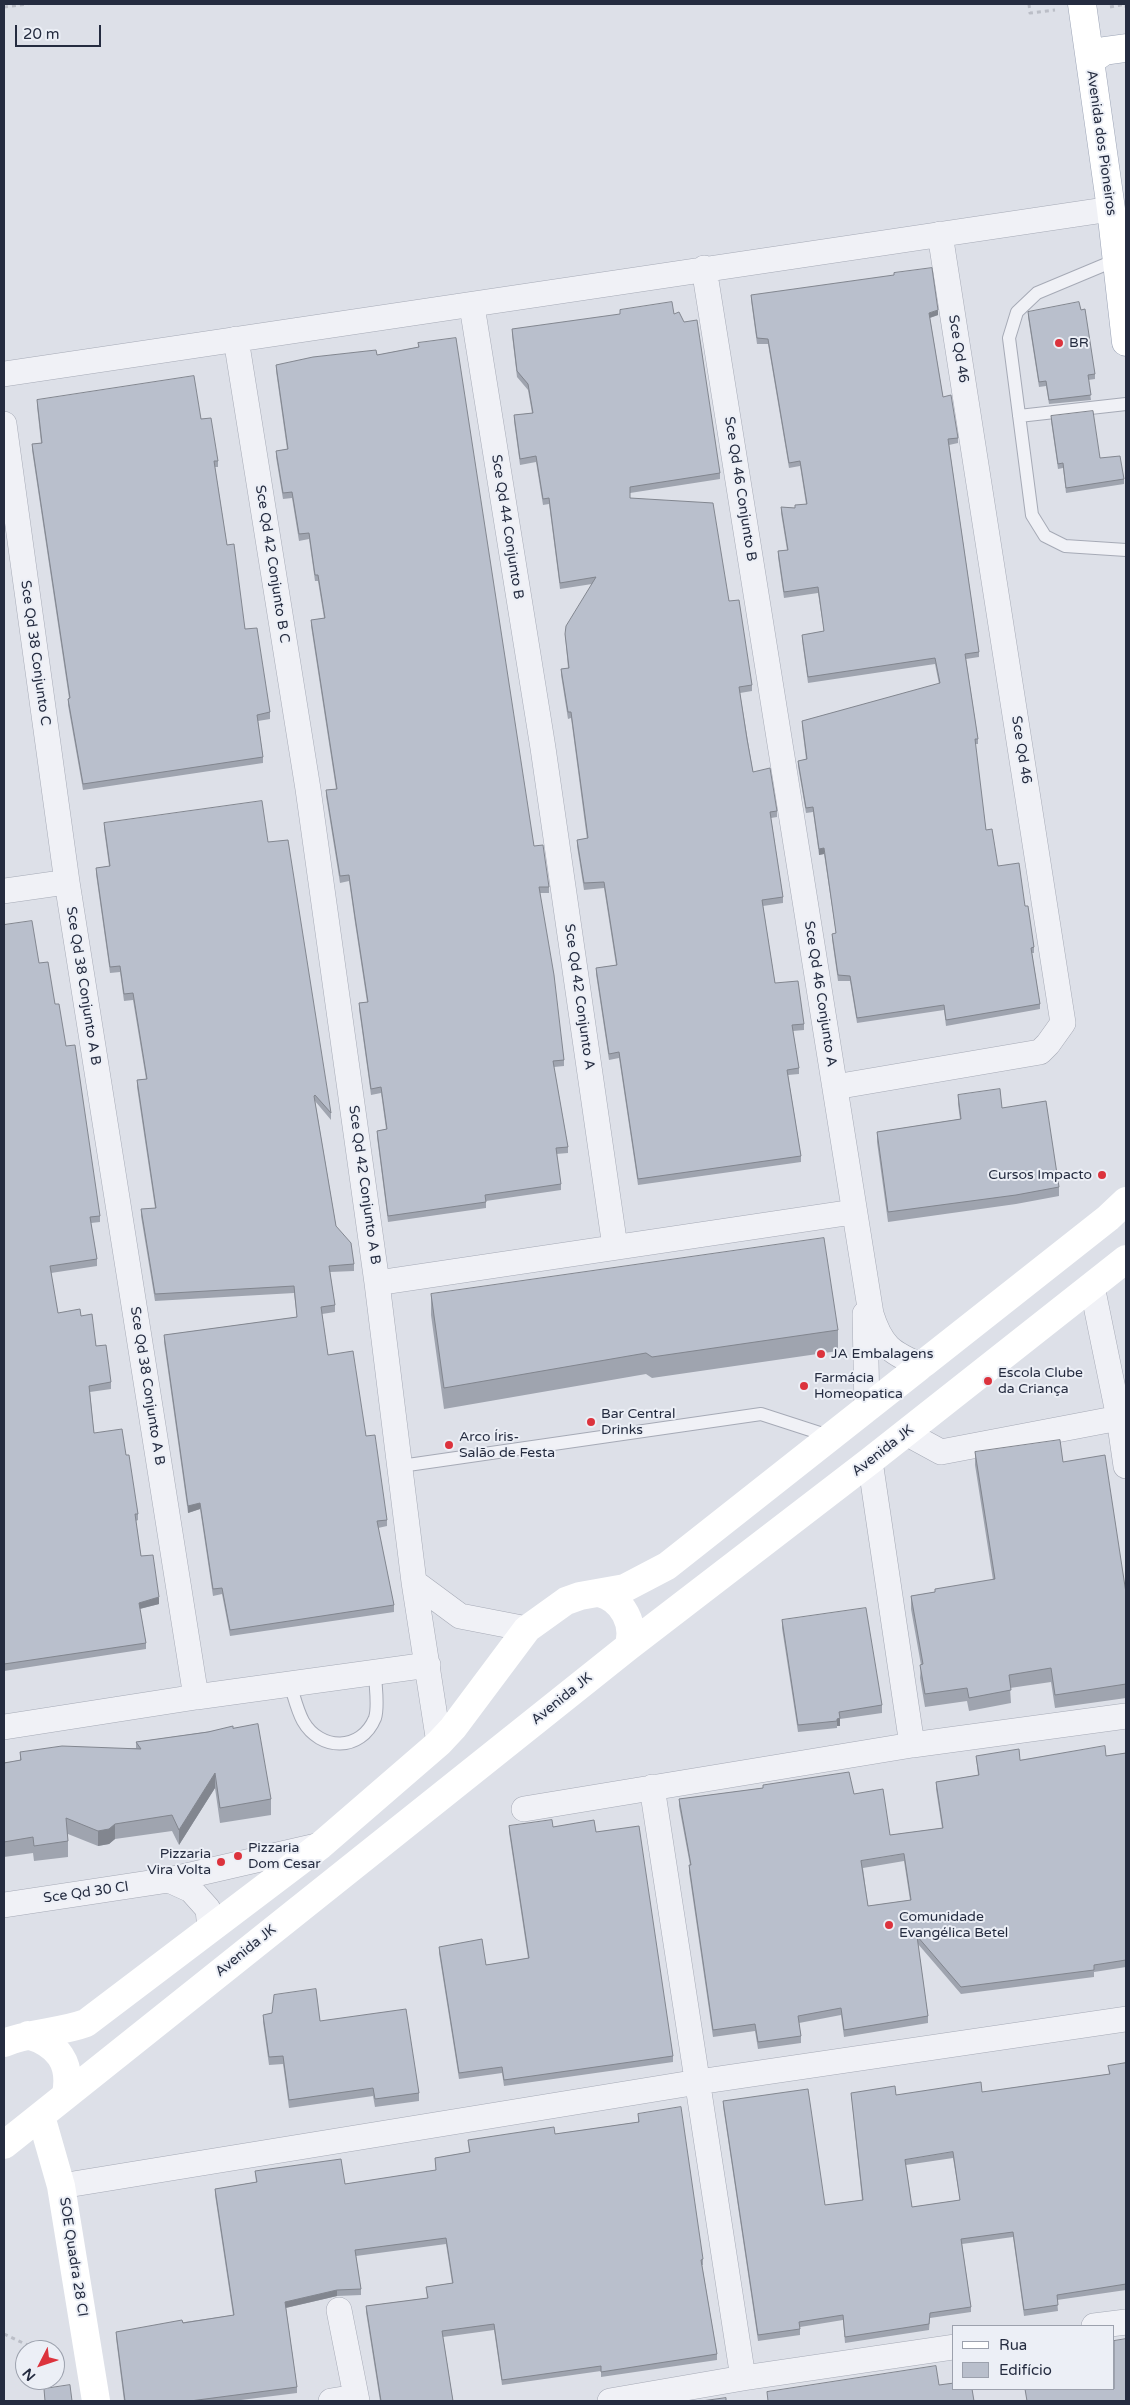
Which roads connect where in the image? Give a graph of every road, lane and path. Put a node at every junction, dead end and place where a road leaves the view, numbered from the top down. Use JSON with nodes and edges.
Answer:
{"nodes":[{"id":1,"x":28,"y":4,"type":"edge"},
{"id":2,"x":1082,"y":4,"type":"edge"},
{"id":3,"x":4,"y":7,"type":"edge"},
{"id":4,"x":1126,"y":48,"type":"edge"},
{"id":5,"x":1090,"y":61,"type":"junction"},
{"id":6,"x":1111,"y":208,"type":"junction"},
{"id":7,"x":940,"y":234,"type":"junction"},
{"id":8,"x":1116,"y":260,"type":"junction"},
{"id":9,"x":704,"y":268,"type":"junction"},
{"id":10,"x":472,"y":306,"type":"junction"},
{"id":11,"x":236,"y":339,"type":"junction"},
{"id":12,"x":1126,"y":342,"type":"edge"},
{"id":13,"x":4,"y":374,"type":"edge"},
{"id":14,"x":1126,"y":404,"type":"edge"},
{"id":15,"x":1019,"y":416,"type":"junction"},
{"id":16,"x":4,"y":424,"type":"edge"},
{"id":17,"x":1126,"y":550,"type":"edge"},
{"id":18,"x":776,"y":709,"type":"joint"},
{"id":19,"x":543,"y":748,"type":"joint"},
{"id":20,"x":308,"y":788,"type":"joint"},
{"id":21,"x":67,"y":882,"type":"junction"},
{"id":22,"x":4,"y":891,"type":"edge"},
{"id":23,"x":835,"y":1087,"type":"junction"},
{"id":24,"x":1126,"y":1200,"type":"edge"},
{"id":25,"x":853,"y":1212,"type":"junction"},
{"id":26,"x":615,"y":1247,"type":"junction"},
{"id":27,"x":1126,"y":1259,"type":"edge"},
{"id":28,"x":865,"y":1279,"type":"junction"},
{"id":29,"x":377,"y":1284,"type":"junction"},
{"id":30,"x":1092,"y":1286,"type":"junction"},
{"id":31,"x":922,"y":1366,"type":"junction"},
{"id":32,"x":867,"y":1409,"type":"junction"},
{"id":33,"x":1119,"y":1418,"type":"junction"},
{"id":34,"x":906,"y":1433,"type":"junction"},
{"id":35,"x":832,"y":1437,"type":"junction"},
{"id":36,"x":870,"y":1461,"type":"junction"},
{"id":37,"x":401,"y":1466,"type":"junction"},
{"id":38,"x":1126,"y":1466,"type":"edge"},
{"id":39,"x":414,"y":1582,"type":"junction"},
{"id":40,"x":599,"y":1593,"type":"junction"},
{"id":41,"x":527,"y":1629,"type":"junction"},
{"id":42,"x":628,"y":1647,"type":"junction"},
{"id":43,"x":428,"y":1665,"type":"junction"},
{"id":44,"x":375,"y":1672,"type":"junction"},
{"id":45,"x":290,"y":1684,"type":"junction"},
{"id":46,"x":196,"y":1697,"type":"junction"},
{"id":47,"x":1126,"y":1716,"type":"edge"},
{"id":48,"x":4,"y":1728,"type":"edge"},
{"id":49,"x":438,"y":1743,"type":"junction"},
{"id":50,"x":912,"y":1745,"type":"junction"},
{"id":51,"x":652,"y":1787,"type":"junction"},
{"id":52,"x":524,"y":1809,"type":"dead end"},
{"id":53,"x":321,"y":1845,"type":"junction"},
{"id":54,"x":169,"y":1880,"type":"junction"},
{"id":55,"x":4,"y":1905,"type":"edge"},
{"id":56,"x":210,"y":1929,"type":"junction"},
{"id":57,"x":1126,"y":2019,"type":"edge"},
{"id":58,"x":16,"y":2039,"type":"edge"},
{"id":59,"x":698,"y":2082,"type":"junction"},
{"id":60,"x":66,"y":2094,"type":"junction"},
{"id":61,"x":42,"y":2116,"type":"junction"},
{"id":62,"x":4,"y":2145,"type":"edge"},
{"id":63,"x":61,"y":2186,"type":"junction"},
{"id":64,"x":339,"y":2310,"type":"dead end"},
{"id":65,"x":1126,"y":2322,"type":"edge"},
{"id":66,"x":1102,"y":2325,"type":"edge"},
{"id":67,"x":4,"y":2334,"type":"edge"},
{"id":68,"x":17,"y":2340,"type":"edge"},
{"id":69,"x":952,"y":2347,"type":"edge"},
{"id":70,"x":743,"y":2378,"type":"junction"},
{"id":71,"x":357,"y":2399,"type":"edge"},
{"id":72,"x":96,"y":2401,"type":"edge"},
{"id":73,"x":331,"y":2401,"type":"edge"},
{"id":74,"x":610,"y":2401,"type":"edge"}],
"edges":[{"from":1,"to":3,"type":"path"},
{"from":2,"to":5,"type":"main road","name":"Avenida dos Pioneiros"},
{"from":4,"to":5,"type":"main road"},
{"from":5,"to":6,"type":"main road","name":"Avenida dos Pioneiros"},
{"from":6,"to":7,"type":"street"},
{"from":6,"to":8,"type":"main road","name":"Avenida dos Pioneiros"},
{"from":7,"to":9,"type":"street"},
{"from":7,"to":23,"type":"street","name":"Sce Qd 46"},
{"from":8,"to":12,"type":"main road","name":"Avenida dos Pioneiros"},
{"from":8,"to":15,"type":"lane"},
{"from":9,"to":10,"type":"street"},
{"from":9,"to":18,"type":"street","name":"Sce Qd 46 Conjunto B"},
{"from":10,"to":11,"type":"street"},
{"from":10,"to":19,"type":"street","name":"Sce Qd 44 Conjunto B"},
{"from":11,"to":13,"type":"street"},
{"from":11,"to":20,"type":"street","name":"Sce Qd 42 Conjunto B C"},
{"from":14,"to":15,"type":"lane"},
{"from":15,"to":17,"type":"lane"},
{"from":16,"to":21,"type":"street","name":"Sce Qd 38 Conjunto C"},
{"from":18,"to":23,"type":"street","name":"Sce Qd 46 Conjunto A"},
{"from":19,"to":26,"type":"street","name":"Sce Qd 42 Conjunto A"},
{"from":20,"to":29,"type":"street","name":"Sce Qd 42 Conjunto A B"},
{"from":21,"to":22,"type":"street"},
{"from":21,"to":46,"type":"street","name":"Sce Qd 38 Conjunto A B"},
{"from":23,"to":25,"type":"street","name":"Sce Qd 46 Conjunto A"},
{"from":24,"to":31,"type":"main road"},
{"from":25,"to":26,"type":"street"},
{"from":25,"to":28,"type":"street","name":"Sce Qd 46 Conjunto A"},
{"from":26,"to":29,"type":"street"},
{"from":27,"to":30,"type":"main road","name":"Avenida JK"},
{"from":28,"to":31,"type":"street","name":"Sce Qd 46 Conjunto A"},
{"from":28,"to":32,"type":"street","name":"Sce Qd 46 Conjunto A"},
{"from":29,"to":37,"type":"street","name":"Sce Qd 42 Conjunto A B"},
{"from":30,"to":33,"type":"street"},
{"from":30,"to":34,"type":"main road","name":"Avenida JK"},
{"from":31,"to":32,"type":"main road"},
{"from":32,"to":35,"type":"main road"},
{"from":33,"to":34,"type":"street"},
{"from":33,"to":38,"type":"street"},
{"from":34,"to":36,"type":"main road","name":"Avenida JK"},
{"from":35,"to":37,"type":"lane"},
{"from":35,"to":40,"type":"main road"},
{"from":36,"to":42,"type":"main road","name":"Avenida JK"},
{"from":36,"to":50,"type":"street"},
{"from":37,"to":39,"type":"street","name":"Sce Qd 42 Conjunto A B"},
{"from":39,"to":41,"type":"street"},
{"from":39,"to":43,"type":"street","name":"Sce Qd 42 Conjunto A B"},
{"from":40,"to":41,"type":"main road"},
{"from":40,"to":42,"type":"main road"},
{"from":41,"to":49,"type":"main road"},
{"from":42,"to":60,"type":"main road","name":"Avenida JK"},
{"from":43,"to":44,"type":"street"},
{"from":43,"to":49,"type":"street","name":"Sce Qd 42 Conjunto A B"},
{"from":44,"to":45,"type":"street"},
{"from":44,"to":45,"type":"lane"},
{"from":45,"to":46,"type":"street"},
{"from":46,"to":48,"type":"street"},
{"from":47,"to":50,"type":"street"},
{"from":49,"to":53,"type":"main road"},
{"from":50,"to":51,"type":"street"},
{"from":51,"to":52,"type":"street"},
{"from":51,"to":59,"type":"street"},
{"from":53,"to":54,"type":"street","name":"Sce Qd 30 Cl"},
{"from":53,"to":56,"type":"main road"},
{"from":54,"to":55,"type":"street","name":"Sce Qd 30 Cl"},
{"from":54,"to":56,"type":"street"},
{"from":56,"to":58,"type":"main road"},
{"from":57,"to":59,"type":"street"},
{"from":58,"to":60,"type":"main road"},
{"from":59,"to":63,"type":"street"},
{"from":59,"to":70,"type":"street"},
{"from":60,"to":61,"type":"main road","name":"Avenida JK"},
{"from":61,"to":62,"type":"main road","name":"Avenida JK"},
{"from":61,"to":63,"type":"main road","name":"SOE Quadra 28 CI"},
{"from":63,"to":72,"type":"main road","name":"SOE Quadra 28 CI"},
{"from":64,"to":71,"type":"street"},
{"from":65,"to":66,"type":"street"},
{"from":67,"to":68,"type":"path"},
{"from":69,"to":70,"type":"street"},
{"from":70,"to":74,"type":"street"},
{"from":71,"to":73,"type":"street"}]}
